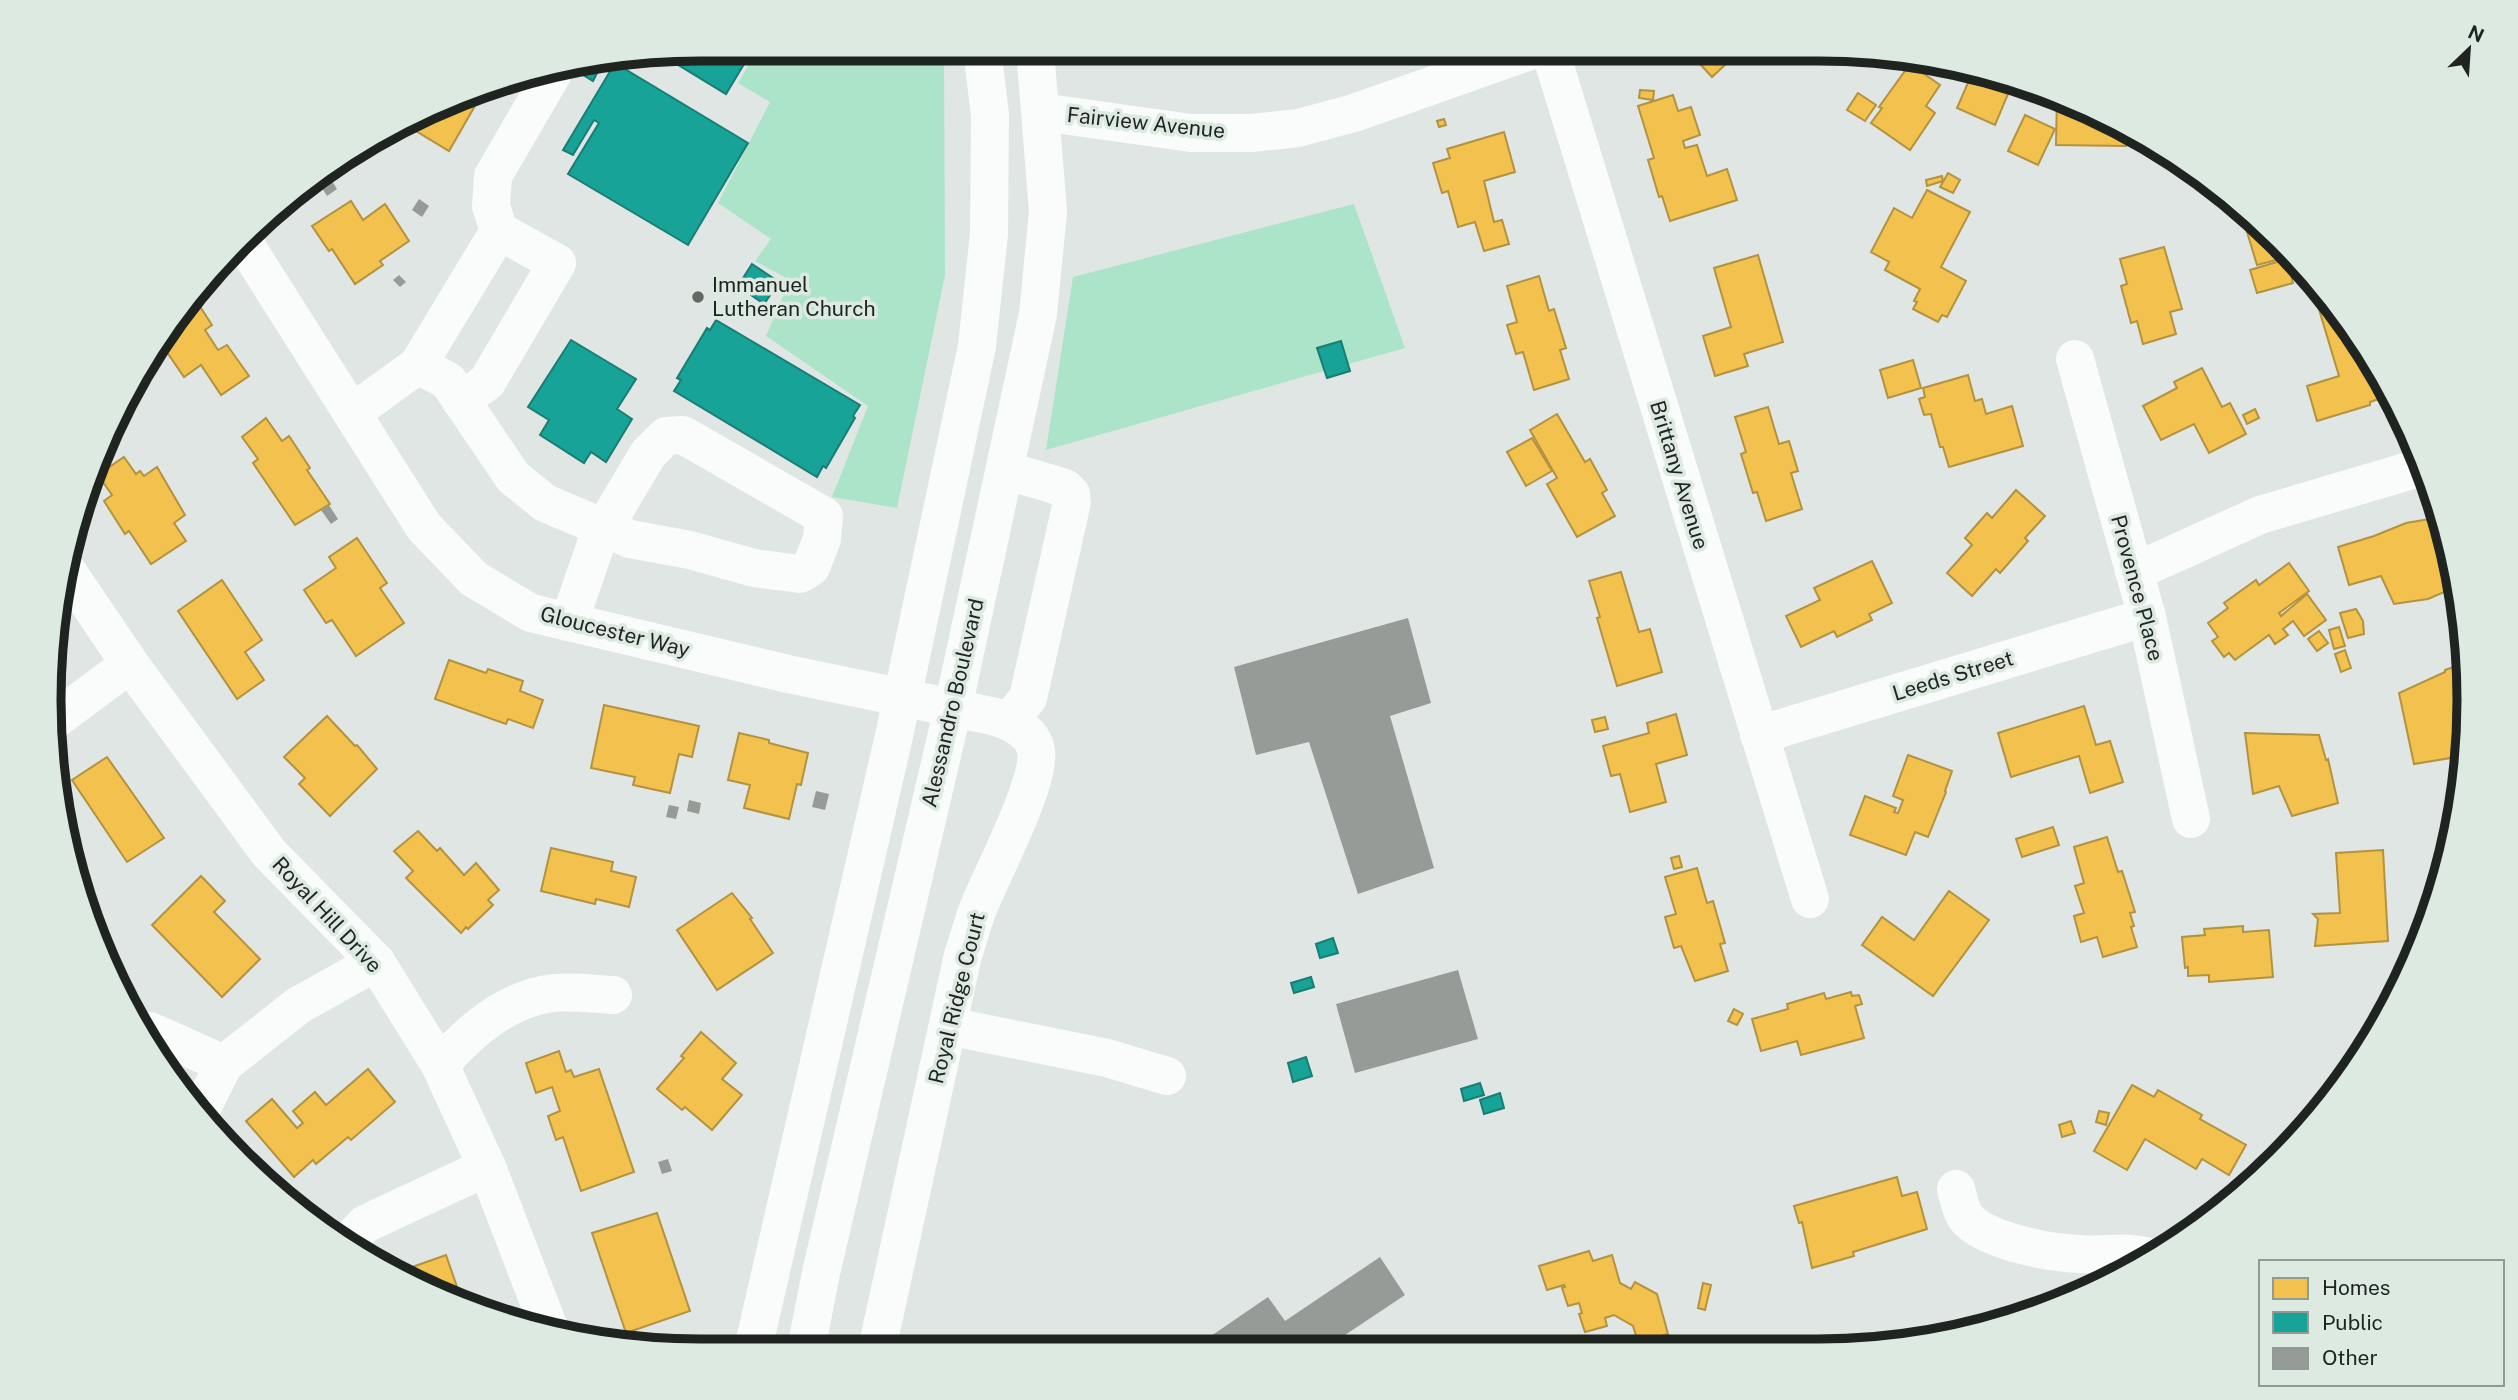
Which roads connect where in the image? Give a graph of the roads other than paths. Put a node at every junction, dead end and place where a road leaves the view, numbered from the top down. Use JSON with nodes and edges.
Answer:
{"nodes":[{"id":1,"x":983,"y":61,"type":"edge"},
{"id":2,"x":1005,"y":61,"type":"edge"},
{"id":3,"x":1036,"y":61,"type":"edge"},
{"id":4,"x":1502,"y":61,"type":"edge"},
{"id":5,"x":1553,"y":61,"type":"edge"},
{"id":6,"x":548,"y":80,"type":"edge"},
{"id":7,"x":1041,"y":112,"type":"junction"},
{"id":8,"x":499,"y":231,"type":"junction"},
{"id":9,"x":248,"y":248,"type":"edge"},
{"id":10,"x":2075,"y":359,"type":"dead end"},
{"id":11,"x":418,"y":365,"type":"junction"},
{"id":12,"x":461,"y":401,"type":"junction"},
{"id":13,"x":352,"y":413,"type":"junction"},
{"id":14,"x":1005,"y":470,"type":"junction"},
{"id":15,"x":2413,"y":470,"type":"edge"},
{"id":16,"x":604,"y":528,"type":"junction"},
{"id":17,"x":2134,"y":572,"type":"junction"},
{"id":18,"x":73,"y":580,"type":"edge"},
{"id":19,"x":2147,"y":617,"type":"junction"},
{"id":20,"x":569,"y":622,"type":"junction"},
{"id":21,"x":130,"y":664,"type":"junction"},
{"id":22,"x":902,"y":698,"type":"junction"},
{"id":23,"x":953,"y":708,"type":"junction"},
{"id":24,"x":62,"y":715,"type":"edge"},
{"id":25,"x":1010,"y":721,"type":"junction"},
{"id":26,"x":1759,"y":735,"type":"junction"},
{"id":27,"x":2191,"y":819,"type":"dead end"},
{"id":28,"x":1810,"y":899,"type":"dead end"},
{"id":29,"x":376,"y":962,"type":"junction"},
{"id":30,"x":613,"y":995,"type":"dead end"},
{"id":31,"x":948,"y":1027,"type":"junction"},
{"id":32,"x":156,"y":1034,"type":"edge"},
{"id":33,"x":223,"y":1064,"type":"junction"},
{"id":34,"x":440,"y":1065,"type":"junction"},
{"id":35,"x":1167,"y":1076,"type":"dead end"},
{"id":36,"x":204,"y":1103,"type":"edge"},
{"id":37,"x":487,"y":1167,"type":"junction"},
{"id":38,"x":1956,"y":1189,"type":"dead end"},
{"id":39,"x":353,"y":1236,"type":"edge"},
{"id":40,"x":2137,"y":1253,"type":"edge"},
{"id":41,"x":547,"y":1320,"type":"edge"},
{"id":42,"x":755,"y":1339,"type":"edge"},
{"id":43,"x":808,"y":1339,"type":"edge"},
{"id":44,"x":879,"y":1339,"type":"edge"}],
"edges":[{"from":1,"to":22,"type":"street"},
{"from":2,"to":7,"type":"street"},
{"from":3,"to":7,"type":"street","name":"Alessandro Boulevard"},
{"from":4,"to":7,"type":"street","name":"Fairview Avenue"},
{"from":5,"to":26,"type":"street","name":"Brittany Avenue"},
{"from":6,"to":8,"type":"street"},
{"from":7,"to":14,"type":"street","name":"Alessandro Boulevard"},
{"from":8,"to":11,"type":"street"},
{"from":8,"to":12,"type":"street"},
{"from":9,"to":13,"type":"street","name":"Gloucester Way"},
{"from":10,"to":17,"type":"street","name":"Provence Place"},
{"from":11,"to":12,"type":"street"},
{"from":11,"to":13,"type":"street"},
{"from":12,"to":16,"type":"street"},
{"from":13,"to":20,"type":"street","name":"Gloucester Way"},
{"from":14,"to":23,"type":"street","name":"Alessandro Boulevard"},
{"from":14,"to":25,"type":"street"},
{"from":15,"to":17,"type":"street"},
{"from":16,"to":16,"type":"street"},
{"from":16,"to":20,"type":"street"},
{"from":17,"to":19,"type":"street","name":"Provence Place"},
{"from":18,"to":21,"type":"street","name":"Royal Hill Drive"},
{"from":19,"to":26,"type":"street","name":"Leeds Street"},
{"from":19,"to":27,"type":"street","name":"Provence Place"},
{"from":20,"to":22,"type":"street","name":"Gloucester Way"},
{"from":21,"to":24,"type":"street"},
{"from":21,"to":29,"type":"street","name":"Royal Hill Drive"},
{"from":22,"to":23,"type":"street","name":"Gloucester Way"},
{"from":22,"to":42,"type":"street"},
{"from":23,"to":25,"type":"street"},
{"from":23,"to":43,"type":"street","name":"Alessandro Boulevard"},
{"from":25,"to":31,"type":"street","name":"Royal Ridge Court"},
{"from":26,"to":28,"type":"street","name":"Brittany Avenue"},
{"from":29,"to":33,"type":"street"},
{"from":29,"to":34,"type":"street","name":"Royal Hill Drive"},
{"from":30,"to":34,"type":"street"},
{"from":31,"to":35,"type":"street"},
{"from":31,"to":44,"type":"street","name":"Royal Ridge Court"},
{"from":32,"to":33,"type":"street"},
{"from":33,"to":36,"type":"street"},
{"from":34,"to":37,"type":"street","name":"Royal Hill Drive"},
{"from":37,"to":39,"type":"street"},
{"from":37,"to":41,"type":"street","name":"Royal Hill Drive"},
{"from":38,"to":40,"type":"street"}]}
